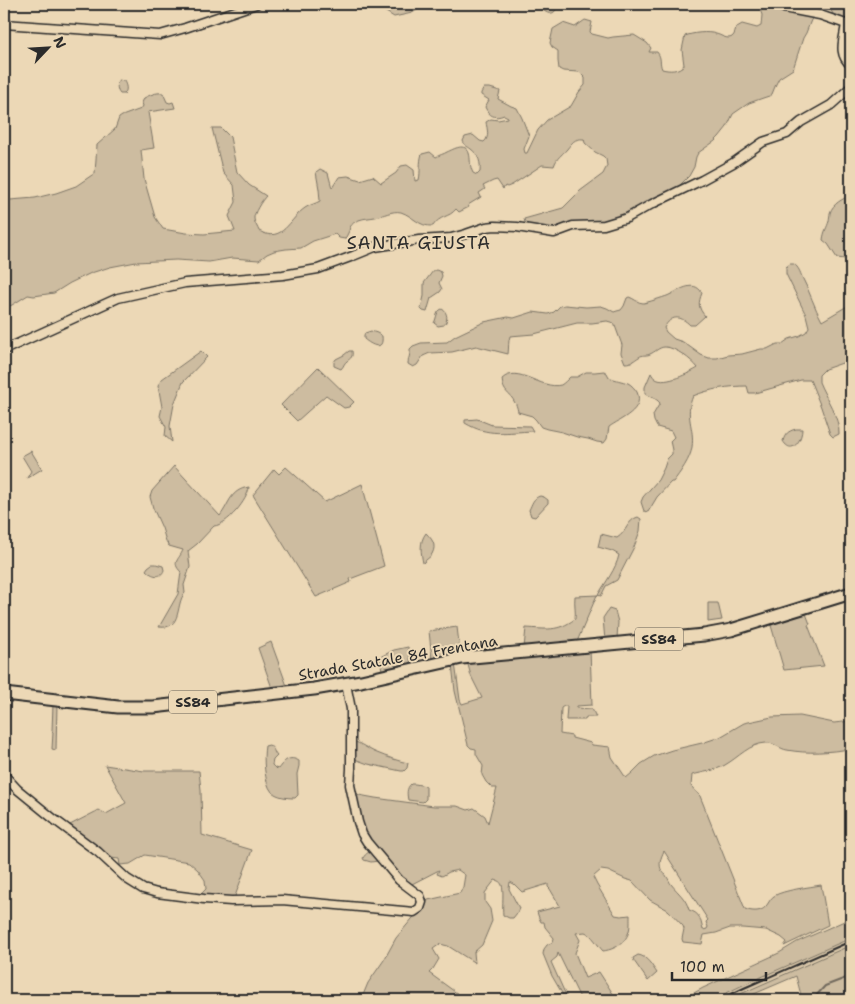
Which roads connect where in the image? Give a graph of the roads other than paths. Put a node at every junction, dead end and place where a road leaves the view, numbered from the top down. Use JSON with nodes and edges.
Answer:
{"nodes":[{"id":1,"x":256,"y":4,"type":"edge"},
{"id":2,"x":783,"y":4,"type":"edge"},
{"id":3,"x":4,"y":24,"type":"edge"},
{"id":4,"x":849,"y":24,"type":"edge"},
{"id":5,"x":851,"y":65,"type":"edge"},
{"id":6,"x":851,"y":87,"type":"edge"},
{"id":7,"x":4,"y":350,"type":"edge"},
{"id":8,"x":851,"y":593,"type":"edge"},
{"id":9,"x":346,"y":684,"type":"junction"},
{"id":10,"x":4,"y":694,"type":"edge"},
{"id":11,"x":4,"y":776,"type":"edge"}],
"edges":[{"from":1,"to":3,"type":"street"},
{"from":2,"to":4,"type":"street"},
{"from":4,"to":5,"type":"street"},
{"from":6,"to":7,"type":"street"},
{"from":8,"to":9,"type":"main road","name":"Strada Statale 84 Frentana","number":"SS84"},
{"from":9,"to":10,"type":"main road","name":"Strada Statale 84 Frentana","number":"SS84"},
{"from":9,"to":11,"type":"street"}]}
